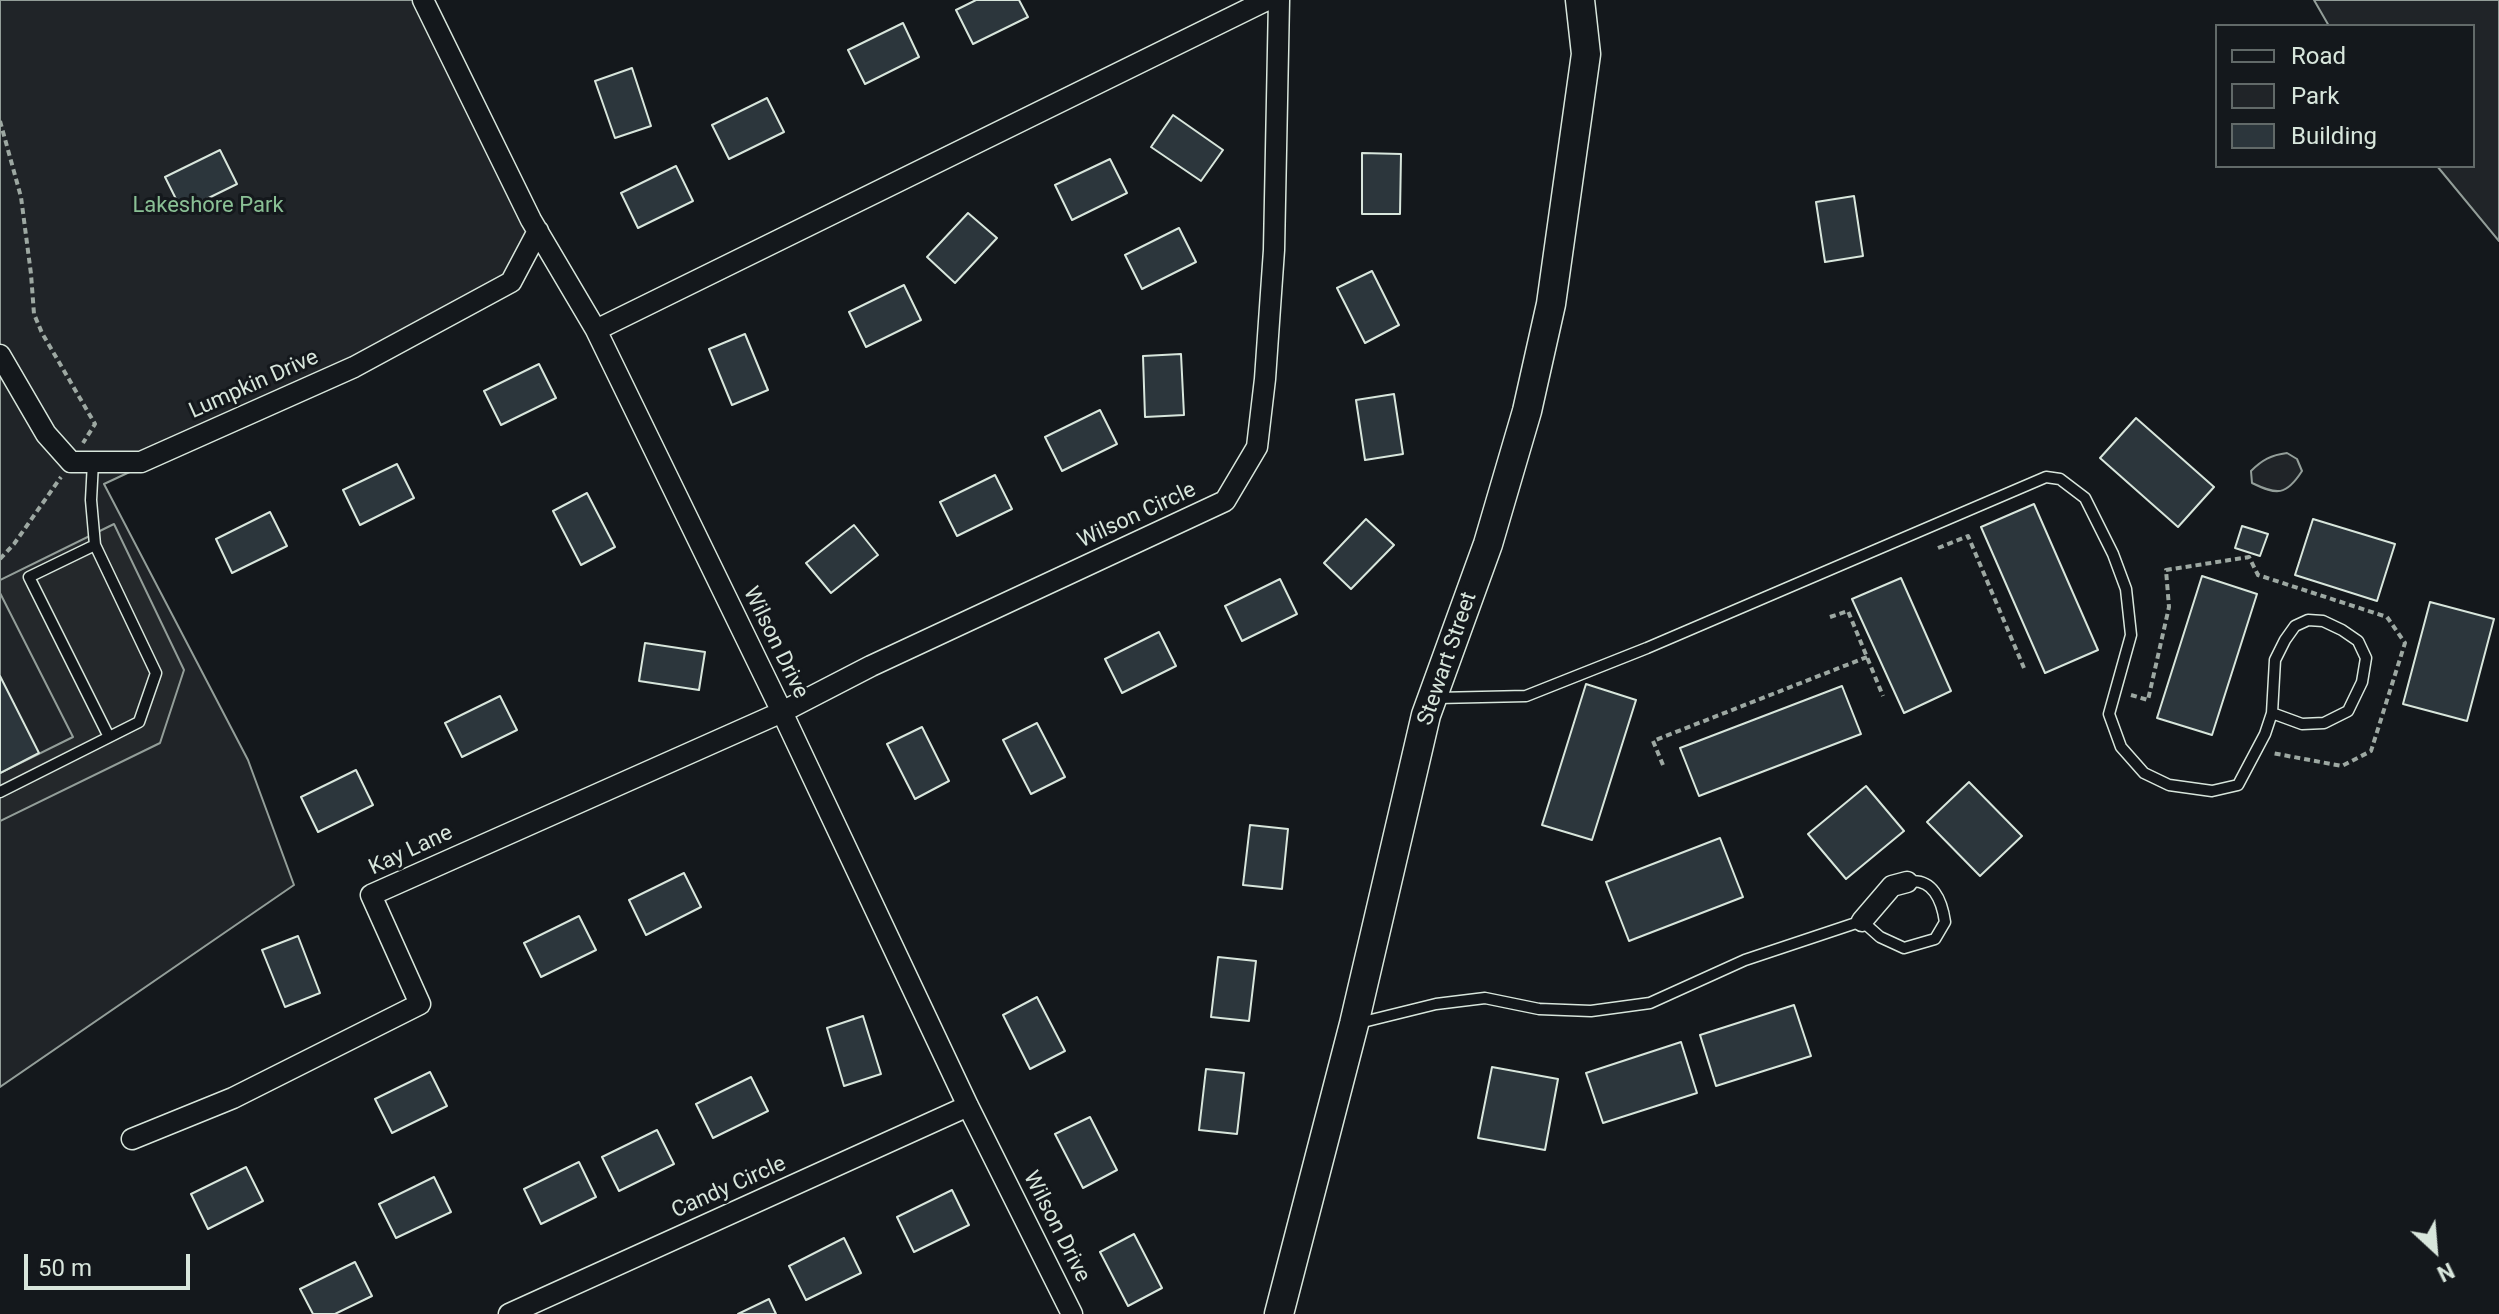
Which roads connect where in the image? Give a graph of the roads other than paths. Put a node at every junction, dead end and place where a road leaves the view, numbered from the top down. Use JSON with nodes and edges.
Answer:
{"nodes":[{"id":1,"x":423,"y":0,"type":"edge"},
{"id":2,"x":1267,"y":0,"type":"edge"},
{"id":3,"x":1279,"y":0,"type":"edge"},
{"id":4,"x":1580,"y":0,"type":"edge"},
{"id":5,"x":538,"y":231,"type":"junction"},
{"id":6,"x":596,"y":330,"type":"junction"},
{"id":7,"x":0,"y":355,"type":"edge"},
{"id":8,"x":93,"y":462,"type":"junction"},
{"id":9,"x":95,"y":545,"type":"junction"},
{"id":10,"x":1432,"y":698,"type":"junction"},
{"id":11,"x":782,"y":712,"type":"junction"},
{"id":12,"x":2272,"y":713,"type":"junction"},
{"id":13,"x":109,"y":737,"type":"junction"},
{"id":14,"x":0,"y":792,"type":"edge"},
{"id":15,"x":1907,"y":882,"type":"joint"},
{"id":16,"x":1862,"y":921,"type":"junction"},
{"id":17,"x":1354,"y":1024,"type":"junction"},
{"id":18,"x":968,"y":1106,"type":"junction"},
{"id":19,"x":132,"y":1139,"type":"dead end"},
{"id":20,"x":509,"y":1314,"type":"edge"},
{"id":21,"x":1072,"y":1314,"type":"edge"},
{"id":22,"x":1279,"y":1314,"type":"edge"}],
"edges":[{"from":1,"to":5,"type":"street","name":"Wilson Drive"},
{"from":2,"to":6,"type":"street"},
{"from":3,"to":11,"type":"street","name":"Wilson Circle"},
{"from":4,"to":10,"type":"street","name":"Stewart Street"},
{"from":5,"to":6,"type":"street","name":"Wilson Drive"},
{"from":5,"to":8,"type":"street","name":"Lumpkin Drive"},
{"from":6,"to":11,"type":"street","name":"Wilson Drive"},
{"from":7,"to":8,"type":"street","name":"Lumpkin Drive"},
{"from":8,"to":9,"type":"lane"},
{"from":9,"to":13,"type":"lane"},
{"from":9,"to":13,"type":"lane"},
{"from":10,"to":12,"type":"lane"},
{"from":10,"to":17,"type":"street","name":"Stewart Street"},
{"from":11,"to":18,"type":"street","name":"Wilson Drive"},
{"from":11,"to":19,"type":"street","name":"Kay Lane"},
{"from":12,"to":12,"type":"lane"},
{"from":13,"to":14,"type":"lane"},
{"from":15,"to":16,"type":"street"},
{"from":15,"to":16,"type":"lane"},
{"from":16,"to":17,"type":"lane"},
{"from":17,"to":22,"type":"street","name":"Stewart Street"},
{"from":18,"to":20,"type":"street","name":"Candy Circle"},
{"from":18,"to":21,"type":"street","name":"Wilson Drive"}]}
